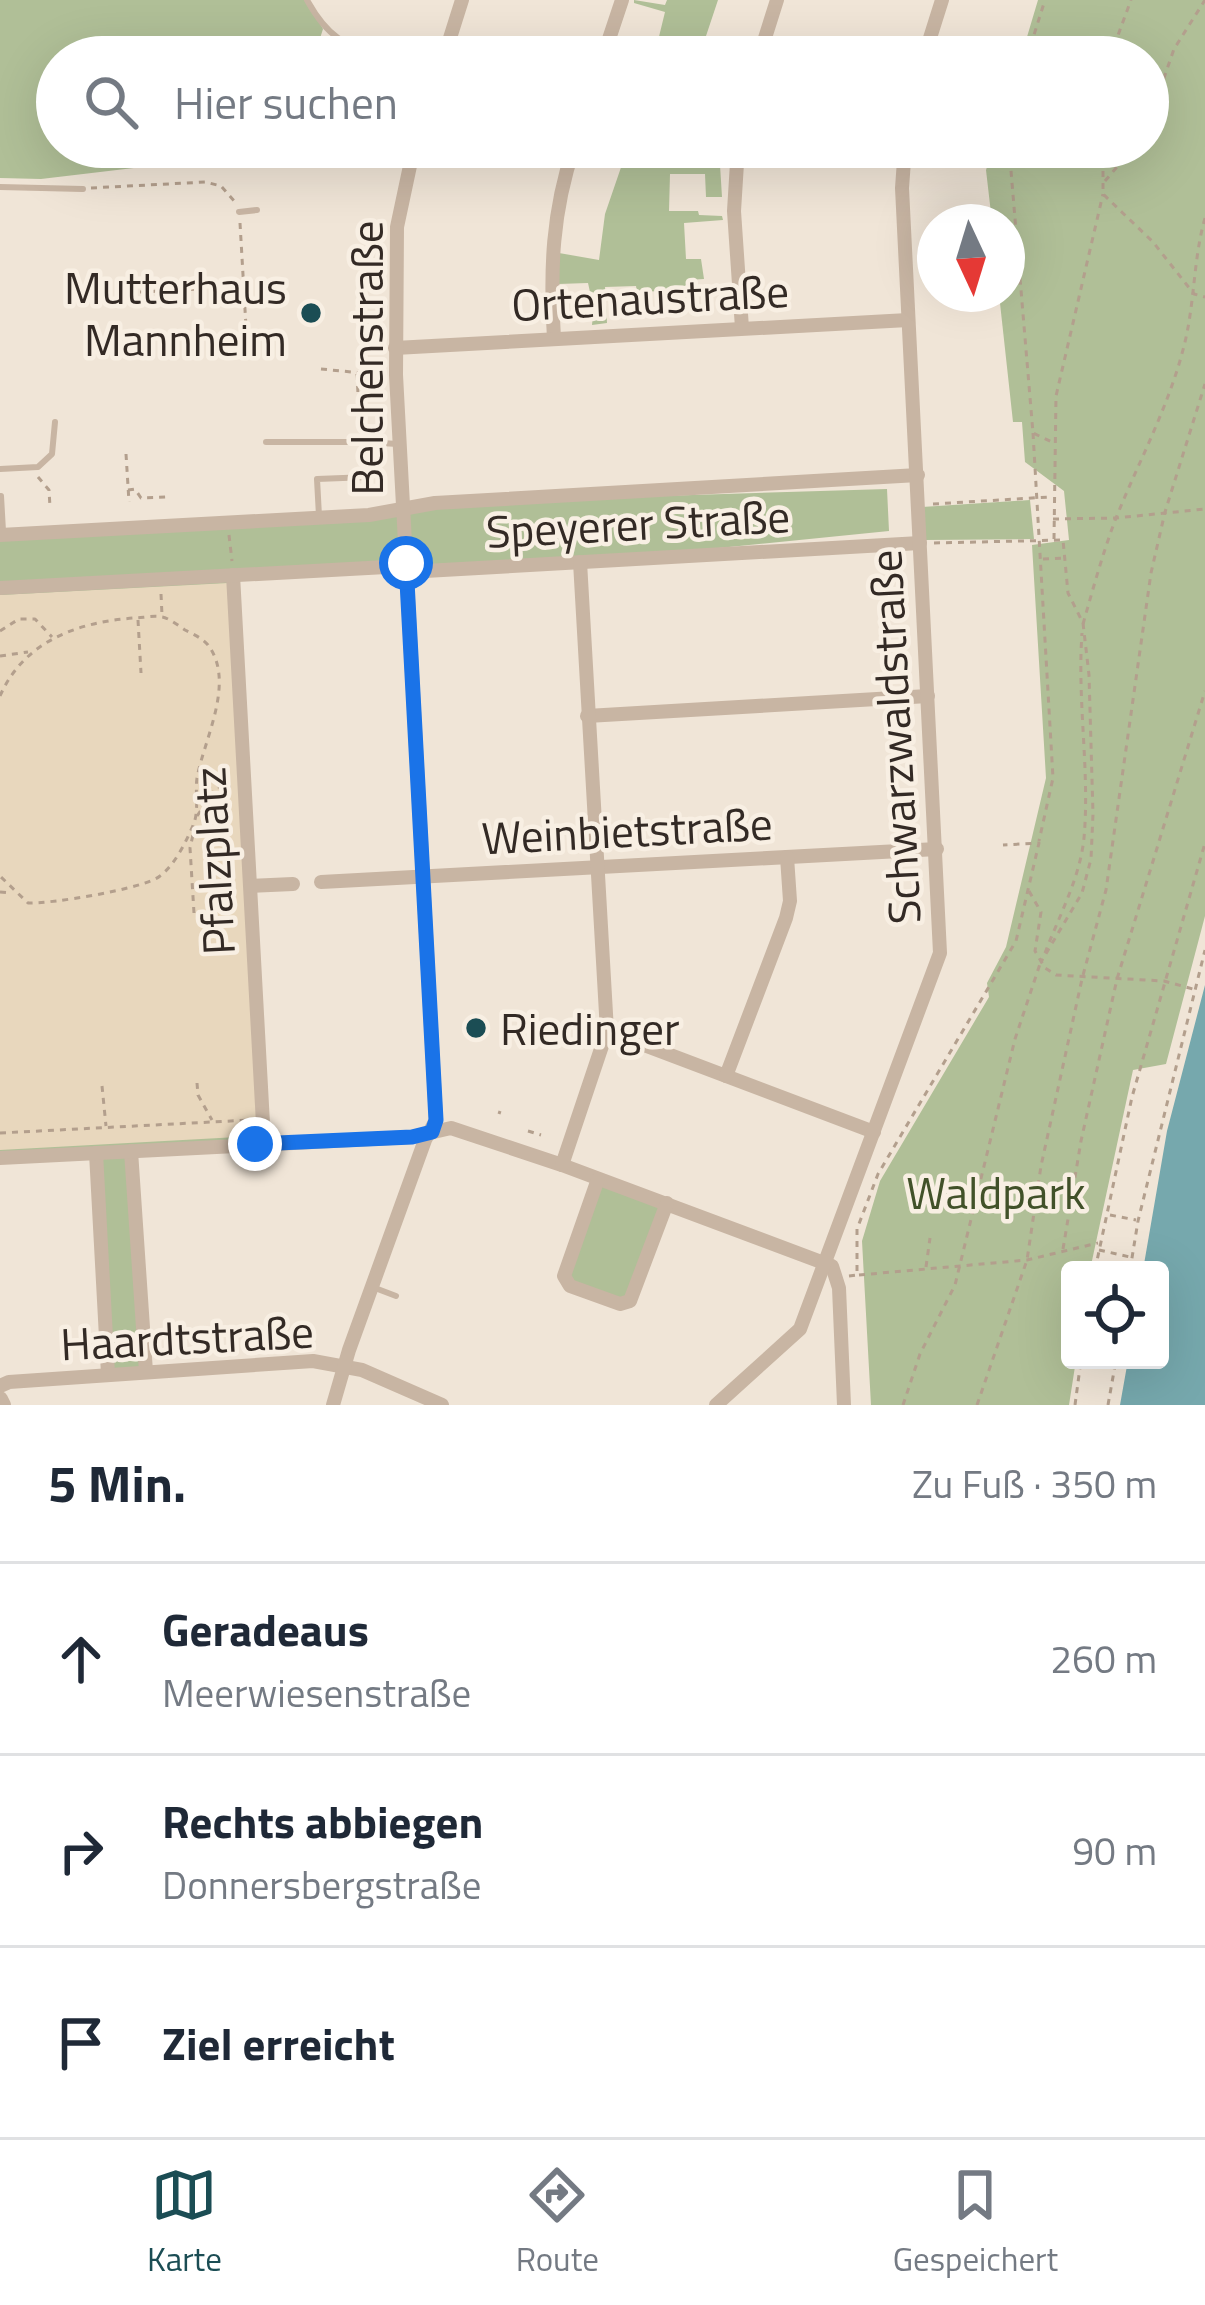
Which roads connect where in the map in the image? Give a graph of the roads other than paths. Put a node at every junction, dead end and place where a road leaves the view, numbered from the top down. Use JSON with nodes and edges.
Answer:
{"nodes":[{"id":1,"x":307,"y":0,"type":"edge"},
{"id":2,"x":462,"y":0,"type":"edge"},
{"id":3,"x":622,"y":0,"type":"edge"},
{"id":4,"x":778,"y":0,"type":"edge"},
{"id":5,"x":942,"y":0,"type":"edge"},
{"id":6,"x":334,"y":36,"type":"edge"},
{"id":7,"x":451,"y":36,"type":"edge"},
{"id":8,"x":610,"y":36,"type":"edge"},
{"id":9,"x":766,"y":36,"type":"edge"},
{"id":10,"x":931,"y":36,"type":"edge"},
{"id":11,"x":409,"y":168,"type":"edge"},
{"id":12,"x":567,"y":168,"type":"edge"},
{"id":13,"x":737,"y":168,"type":"edge"},
{"id":14,"x":903,"y":168,"type":"edge"},
{"id":15,"x":0,"y":187,"type":"edge"},
{"id":16,"x":83,"y":188,"type":"road end"},
{"id":17,"x":257,"y":210,"type":"dead end"},
{"id":18,"x":238,"y":212,"type":"road end"},
{"id":19,"x":908,"y":320,"type":"junction"},
{"id":20,"x":742,"y":328,"type":"junction"},
{"id":21,"x":554,"y":338,"type":"junction"},
{"id":22,"x":395,"y":348,"type":"junction"},
{"id":23,"x":359,"y":404,"type":"road end"},
{"id":24,"x":55,"y":422,"type":"dead end"},
{"id":25,"x":266,"y":442,"type":"dead end"},
{"id":26,"x":364,"y":442,"type":"junction"},
{"id":27,"x":398,"y":444,"type":"junction"},
{"id":28,"x":0,"y":469,"type":"edge"},
{"id":29,"x":918,"y":475,"type":"junction"},
{"id":30,"x":369,"y":477,"type":"dead end"},
{"id":31,"x":13,"y":495,"type":"dead end"},
{"id":32,"x":0,"y":496,"type":"edge"},
{"id":33,"x":403,"y":509,"type":"junction"},
{"id":34,"x":319,"y":516,"type":"junction"},
{"id":35,"x":2,"y":534,"type":"edge"},
{"id":36,"x":920,"y":543,"type":"junction"},
{"id":37,"x":580,"y":562,"type":"junction"},
{"id":38,"x":406,"y":570,"type":"junction"},
{"id":39,"x":233,"y":575,"type":"junction"},
{"id":40,"x":0,"y":588,"type":"edge"},
{"id":41,"x":928,"y":696,"type":"junction"},
{"id":42,"x":587,"y":716,"type":"junction"},
{"id":43,"x":937,"y":849,"type":"junction"},
{"id":44,"x":787,"y":857,"type":"junction"},
{"id":45,"x":597,"y":867,"type":"junction"},
{"id":46,"x":423,"y":877,"type":"junction"},
{"id":47,"x":321,"y":882,"type":"dead end"},
{"id":48,"x":293,"y":884,"type":"dead end"},
{"id":49,"x":251,"y":886,"type":"junction"},
{"id":50,"x":607,"y":1031,"type":"junction"},
{"id":51,"x":726,"y":1076,"type":"junction"},
{"id":52,"x":432,"y":1132,"type":"junction"},
{"id":53,"x":874,"y":1132,"type":"junction"},
{"id":54,"x":264,"y":1142,"type":"junction"},
{"id":55,"x":131,"y":1151,"type":"junction"},
{"id":56,"x":96,"y":1153,"type":"junction"},
{"id":57,"x":0,"y":1158,"type":"edge"},
{"id":58,"x":562,"y":1165,"type":"junction"},
{"id":59,"x":598,"y":1179,"type":"junction"},
{"id":60,"x":667,"y":1203,"type":"junction"},
{"id":61,"x":825,"y":1262,"type":"junction"},
{"id":62,"x":372,"y":1287,"type":"junction"},
{"id":63,"x":396,"y":1296,"type":"dead end"},
{"id":64,"x":345,"y":1367,"type":"junction"},
{"id":65,"x":146,"y":1372,"type":"junction"},
{"id":66,"x":108,"y":1374,"type":"junction"},
{"id":67,"x":0,"y":1386,"type":"edge"},
{"id":68,"x":334,"y":1405,"type":"edge"},
{"id":69,"x":442,"y":1405,"type":"edge"},
{"id":70,"x":716,"y":1405,"type":"edge"},
{"id":71,"x":844,"y":1405,"type":"edge"}],
"edges":[{"from":1,"to":6,"type":"lane"},
{"from":2,"to":7,"type":"street"},
{"from":3,"to":8,"type":"street"},
{"from":4,"to":9,"type":"street"},
{"from":5,"to":10,"type":"street"},
{"from":11,"to":22,"type":"street","name":"Belchenstraße"},
{"from":12,"to":21,"type":"street"},
{"from":13,"to":20,"type":"street"},
{"from":14,"to":19,"type":"street","name":"Schwarzwaldstraße"},
{"from":15,"to":16,"type":"lane"},
{"from":17,"to":18,"type":"lane"},
{"from":19,"to":20,"type":"street","name":"Ortenaustraße"},
{"from":19,"to":29,"type":"street","name":"Schwarzwaldstraße"},
{"from":20,"to":21,"type":"street","name":"Ortenaustraße"},
{"from":21,"to":22,"type":"street","name":"Ortenaustraße"},
{"from":22,"to":27,"type":"street","name":"Belchenstraße"},
{"from":23,"to":26,"type":"lane"},
{"from":24,"to":28,"type":"lane"},
{"from":25,"to":26,"type":"lane"},
{"from":26,"to":27,"type":"lane"},
{"from":27,"to":33,"type":"street","name":"Belchenstraße"},
{"from":29,"to":33,"type":"street","name":"Speyerer Straße"},
{"from":29,"to":36,"type":"street","name":"Schwarzwaldstraße"},
{"from":30,"to":34,"type":"lane"},
{"from":31,"to":32,"type":"lane"},
{"from":32,"to":35,"type":"lane"},
{"from":33,"to":34,"type":"street","name":"Speyerer Straße"},
{"from":33,"to":38,"type":"street","name":"Belchenstraße"},
{"from":34,"to":35,"type":"street","name":"Speyerer Straße"},
{"from":36,"to":37,"type":"street","name":"Speyerer Straße"},
{"from":36,"to":41,"type":"street","name":"Schwarzwaldstraße"},
{"from":37,"to":38,"type":"street","name":"Speyerer Straße"},
{"from":37,"to":42,"type":"street"},
{"from":38,"to":39,"type":"street","name":"Speyerer Straße"},
{"from":38,"to":46,"type":"street","name":"Belchenstraße"},
{"from":39,"to":40,"type":"street","name":"Speyerer Straße"},
{"from":39,"to":49,"type":"street","name":"Pfalzplatz"},
{"from":41,"to":42,"type":"street"},
{"from":41,"to":43,"type":"street","name":"Schwarzwaldstraße"},
{"from":42,"to":45,"type":"street"},
{"from":43,"to":44,"type":"street","name":"Weinbietstraße"},
{"from":43,"to":53,"type":"street","name":"Schwarzwaldstraße"},
{"from":44,"to":45,"type":"street","name":"Weinbietstraße"},
{"from":44,"to":51,"type":"street"},
{"from":45,"to":46,"type":"street","name":"Weinbietstraße"},
{"from":45,"to":50,"type":"street"},
{"from":46,"to":47,"type":"street","name":"Weinbietstraße"},
{"from":46,"to":52,"type":"street","name":"Belchenstraße"},
{"from":48,"to":49,"type":"street"},
{"from":49,"to":54,"type":"street","name":"Pfalzplatz"},
{"from":50,"to":51,"type":"street"},
{"from":50,"to":58,"type":"street"},
{"from":51,"to":53,"type":"street"},
{"from":52,"to":54,"type":"street"},
{"from":52,"to":58,"type":"street"},
{"from":52,"to":62,"type":"street"},
{"from":53,"to":61,"type":"street","name":"Schwarzwaldstraße"},
{"from":54,"to":55,"type":"street"},
{"from":55,"to":56,"type":"street"},
{"from":55,"to":65,"type":"street"},
{"from":56,"to":57,"type":"street"},
{"from":56,"to":66,"type":"street"},
{"from":58,"to":59,"type":"street"},
{"from":59,"to":60,"type":"street"},
{"from":59,"to":60,"type":"street"},
{"from":60,"to":61,"type":"street"},
{"from":61,"to":70,"type":"street","name":"Schwarzwaldstraße"},
{"from":61,"to":71,"type":"street"},
{"from":62,"to":63,"type":"lane"},
{"from":62,"to":64,"type":"street"},
{"from":64,"to":65,"type":"street","name":"Haardtstraße"},
{"from":64,"to":68,"type":"street"},
{"from":64,"to":69,"type":"street","name":"Haardtstraße"},
{"from":65,"to":66,"type":"street","name":"Haardtstraße"},
{"from":66,"to":67,"type":"street","name":"Haardtstraße"}]}
